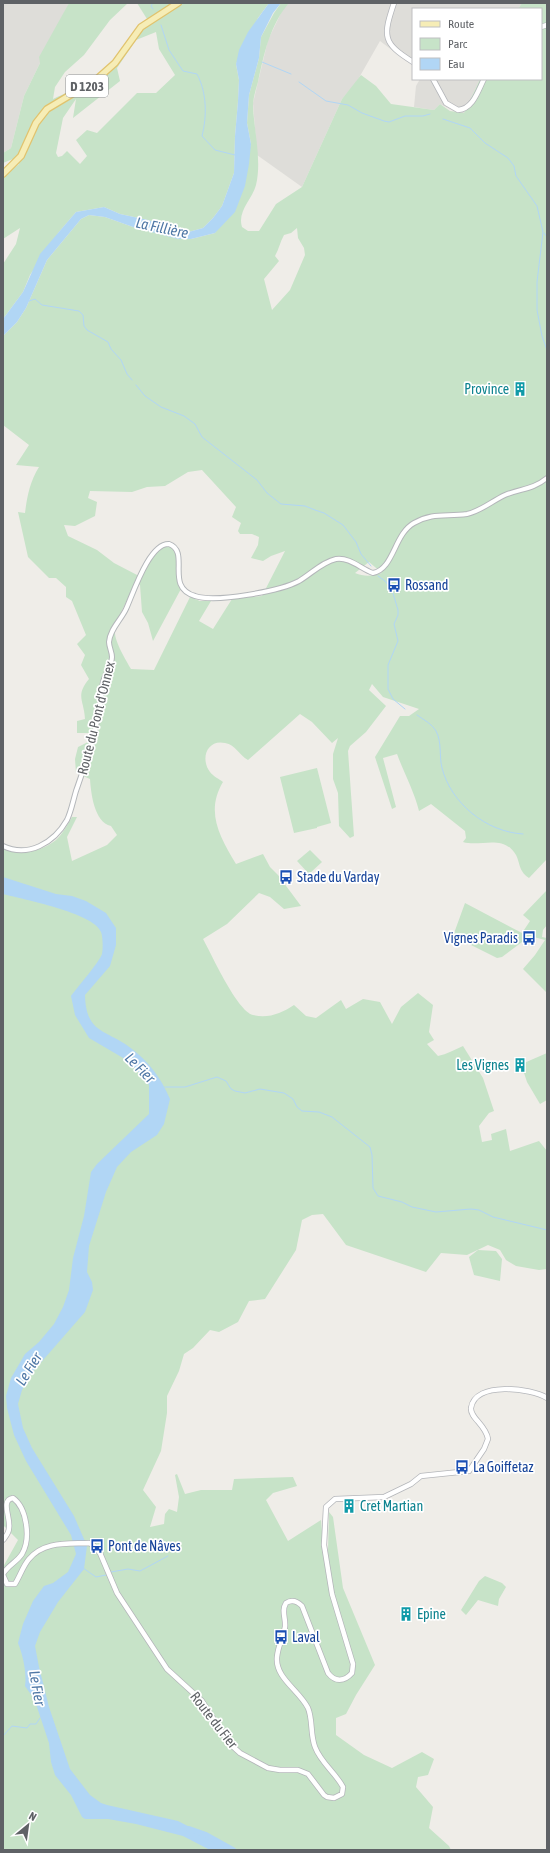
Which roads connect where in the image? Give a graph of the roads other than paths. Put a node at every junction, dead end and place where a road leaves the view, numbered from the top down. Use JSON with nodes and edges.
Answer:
{"nodes":[{"id":1,"x":178,"y":3,"type":"edge"},
{"id":2,"x":394,"y":3,"type":"edge"},
{"id":3,"x":412,"y":61,"type":"edge"},
{"id":4,"x":434,"y":80,"type":"edge"},
{"id":5,"x":483,"y":80,"type":"edge"},
{"id":6,"x":3,"y":174,"type":"edge"},
{"id":7,"x":547,"y":478,"type":"edge"},
{"id":8,"x":3,"y":846,"type":"edge"},
{"id":9,"x":547,"y":1398,"type":"edge"},
{"id":10,"x":3,"y":1540,"type":"edge"},
{"id":11,"x":3,"y":1575,"type":"edge"}],
"edges":[{"from":1,"to":6,"type":"main road","number":"D 1203"},
{"from":2,"to":3,"type":"main road"},
{"from":4,"to":5,"type":"main road"},
{"from":7,"to":8,"type":"street","name":"Route du Pont d'Onnex"},
{"from":9,"to":11,"type":"main road","name":"Route du Fier"},
{"from":10,"to":11,"type":"main road"}]}
